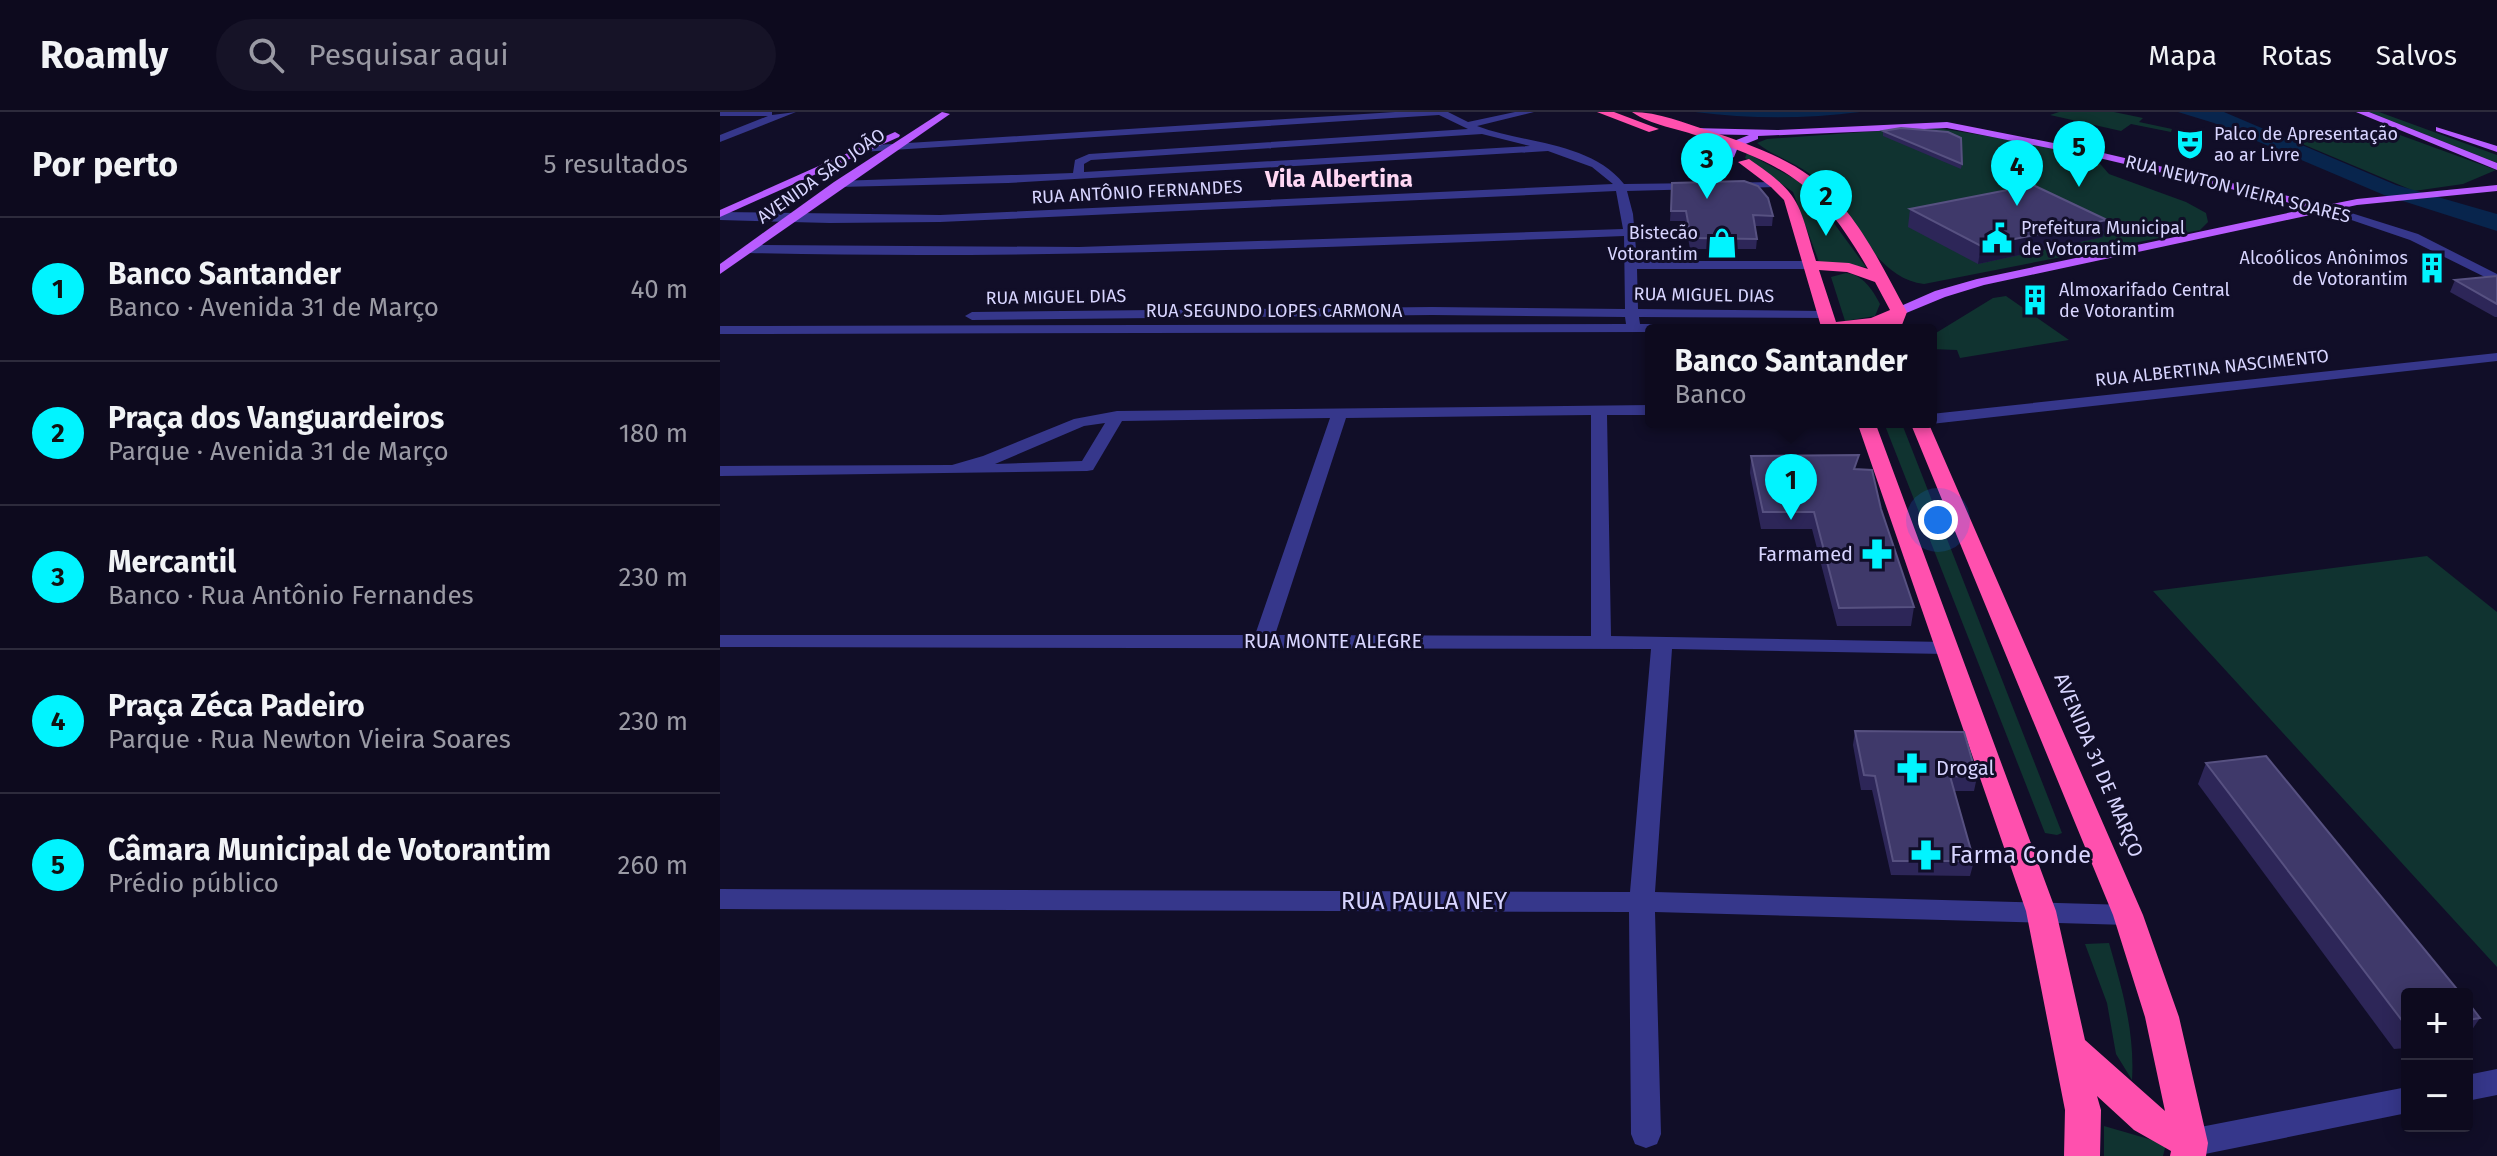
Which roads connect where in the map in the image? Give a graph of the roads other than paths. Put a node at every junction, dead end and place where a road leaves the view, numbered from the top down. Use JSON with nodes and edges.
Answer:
{"nodes":[{"id":1,"x":1440,"y":112,"type":"edge"},
{"id":2,"x":1529,"y":112,"type":"edge"},
{"id":3,"x":1603,"y":112,"type":"edge"},
{"id":4,"x":1638,"y":112,"type":"edge"},
{"id":5,"x":2361,"y":112,"type":"edge"},
{"id":6,"x":720,"y":113,"type":"edge"},
{"id":7,"x":787,"y":113,"type":"edge"},
{"id":8,"x":948,"y":113,"type":"edge"},
{"id":9,"x":1467,"y":125,"type":"junction"},
{"id":10,"x":2434,"y":127,"type":"dead end"},
{"id":11,"x":1485,"y":131,"type":"junction"},
{"id":12,"x":1693,"y":131,"type":"junction"},
{"id":13,"x":1777,"y":133,"type":"junction"},
{"id":14,"x":720,"y":139,"type":"edge"},
{"id":15,"x":890,"y":148,"type":"junction"},
{"id":16,"x":1547,"y":148,"type":"junction"},
{"id":17,"x":861,"y":149,"type":"junction"},
{"id":18,"x":2497,"y":149,"type":"edge"},
{"id":19,"x":1731,"y":151,"type":"junction"},
{"id":20,"x":2497,"y":167,"type":"edge"},
{"id":21,"x":1078,"y":176,"type":"junction"},
{"id":22,"x":2497,"y":179,"type":"edge"},
{"id":23,"x":838,"y":184,"type":"junction"},
{"id":24,"x":1776,"y":184,"type":"junction"},
{"id":25,"x":1620,"y":186,"type":"junction"},
{"id":26,"x":2497,"y":188,"type":"edge"},
{"id":27,"x":2471,"y":189,"type":"junction"},
{"id":28,"x":2276,"y":197,"type":"junction"},
{"id":29,"x":2361,"y":202,"type":"junction"},
{"id":30,"x":2329,"y":209,"type":"junction"},
{"id":31,"x":720,"y":215,"type":"edge"},
{"id":32,"x":788,"y":220,"type":"junction"},
{"id":33,"x":1629,"y":232,"type":"junction"},
{"id":34,"x":749,"y":249,"type":"junction"},
{"id":35,"x":1631,"y":265,"type":"junction"},
{"id":36,"x":1808,"y":265,"type":"junction"},
{"id":37,"x":720,"y":270,"type":"edge"},
{"id":38,"x":1881,"y":279,"type":"junction"},
{"id":39,"x":2497,"y":279,"type":"edge"},
{"id":40,"x":1632,"y":312,"type":"junction"},
{"id":41,"x":1899,"y":312,"type":"junction"},
{"id":42,"x":720,"y":319,"type":"edge"},
{"id":43,"x":1827,"y":324,"type":"edge"},
{"id":44,"x":1894,"y":324,"type":"edge"},
{"id":45,"x":1634,"y":329,"type":"junction"},
{"id":46,"x":1645,"y":329,"type":"edge"},
{"id":47,"x":720,"y":330,"type":"edge"},
{"id":48,"x":2497,"y":357,"type":"edge"},
{"id":49,"x":1599,"y":410,"type":"junction"},
{"id":50,"x":1645,"y":410,"type":"edge"},
{"id":51,"x":1340,"y":413,"type":"junction"},
{"id":52,"x":1117,"y":416,"type":"junction"},
{"id":53,"x":1937,"y":418,"type":"edge"},
{"id":54,"x":1868,"y":428,"type":"edge"},
{"id":55,"x":1922,"y":428,"type":"edge"},
{"id":56,"x":952,"y":470,"type":"junction"},
{"id":57,"x":720,"y":471,"type":"edge"},
{"id":58,"x":720,"y":641,"type":"edge"},
{"id":59,"x":1263,"y":641,"type":"junction"},
{"id":60,"x":1601,"y":642,"type":"junction"},
{"id":61,"x":1662,"y":643,"type":"junction"},
{"id":62,"x":1946,"y":648,"type":"junction"},
{"id":63,"x":720,"y":899,"type":"edge"},
{"id":64,"x":1642,"y":902,"type":"junction"},
{"id":65,"x":2041,"y":911,"type":"junction"},
{"id":66,"x":2128,"y":915,"type":"junction"},
{"id":67,"x":2069,"y":1047,"type":"junction"},
{"id":68,"x":2497,"y":1082,"type":"edge"},
{"id":69,"x":2473,"y":1087,"type":"edge"},
{"id":70,"x":2401,"y":1101,"type":"edge"},
{"id":71,"x":1646,"y":1134,"type":"dead end"},
{"id":72,"x":2189,"y":1150,"type":"edge"},
{"id":73,"x":2082,"y":1156,"type":"edge"}],
"edges":[{"from":1,"to":9,"type":"street"},
{"from":1,"to":15,"type":"street"},
{"from":2,"to":9,"type":"street"},
{"from":3,"to":19,"type":"highway"},
{"from":4,"to":12,"type":"highway"},
{"from":5,"to":20,"type":"main road"},
{"from":6,"to":7,"type":"street"},
{"from":7,"to":14,"type":"street"},
{"from":8,"to":15,"type":"main road","name":"AVENIDA SÃO JOÃO"},
{"from":8,"to":17,"type":"main road","name":"AVENIDA SÃO JOÃO"},
{"from":9,"to":11,"type":"street"},
{"from":10,"to":18,"type":"main road"},
{"from":11,"to":16,"type":"street"},
{"from":11,"to":21,"type":"street"},
{"from":12,"to":13,"type":"main road"},
{"from":12,"to":19,"type":"highway"},
{"from":13,"to":19,"type":"main road"},
{"from":13,"to":28,"type":"main road","name":"RUA NEWTON VIEIRA SOARES"},
{"from":15,"to":17,"type":"street"},
{"from":15,"to":23,"type":"main road","name":"AVENIDA SÃO JOÃO"},
{"from":16,"to":21,"type":"street"},
{"from":16,"to":25,"type":"street"},
{"from":17,"to":31,"type":"main road","name":"AVENIDA SÃO JOÃO"},
{"from":19,"to":24,"type":"highway"},
{"from":19,"to":38,"type":"highway"},
{"from":21,"to":23,"type":"street"},
{"from":22,"to":27,"type":"main road"},
{"from":23,"to":32,"type":"main road","name":"AVENIDA SÃO JOÃO"},
{"from":24,"to":25,"type":"street","name":"RUA ANTÔNIO FERNANDES"},
{"from":24,"to":36,"type":"highway"},
{"from":25,"to":32,"type":"street","name":"RUA ANTÔNIO FERNANDES"},
{"from":25,"to":33,"type":"street"},
{"from":26,"to":27,"type":"main road"},
{"from":27,"to":29,"type":"main road"},
{"from":28,"to":29,"type":"main road"},
{"from":28,"to":30,"type":"main road","name":"RUA NEWTON VIEIRA SOARES"},
{"from":29,"to":30,"type":"main road"},
{"from":30,"to":39,"type":"street","name":"RUA NEWTON VIEIRA SOARES"},
{"from":30,"to":41,"type":"main road"},
{"from":31,"to":32,"type":"street","name":"RUA ANTÔNIO FERNANDES"},
{"from":32,"to":34,"type":"main road","name":"AVENIDA SÃO JOÃO"},
{"from":33,"to":34,"type":"street"},
{"from":33,"to":35,"type":"street"},
{"from":34,"to":37,"type":"main road","name":"AVENIDA SÃO JOÃO"},
{"from":35,"to":36,"type":"street"},
{"from":35,"to":40,"type":"street"},
{"from":36,"to":38,"type":"highway"},
{"from":36,"to":43,"type":"highway"},
{"from":38,"to":41,"type":"highway"},
{"from":40,"to":42,"type":"street","name":"RUA MIGUEL DIAS"},
{"from":40,"to":43,"type":"street","name":"RUA MIGUEL DIAS"},
{"from":40,"to":45,"type":"street"},
{"from":41,"to":43,"type":"highway"},
{"from":41,"to":44,"type":"highway"},
{"from":45,"to":46,"type":"street","name":"RUA SEGUNDO LOPES CARMONA"},
{"from":45,"to":47,"type":"street","name":"RUA SEGUNDO LOPES CARMONA"},
{"from":48,"to":53,"type":"street","name":"RUA ALBERTINA NASCIMENTO"},
{"from":49,"to":50,"type":"street"},
{"from":49,"to":51,"type":"street"},
{"from":49,"to":60,"type":"street"},
{"from":51,"to":52,"type":"street"},
{"from":51,"to":59,"type":"street"},
{"from":52,"to":56,"type":"street"},
{"from":52,"to":56,"type":"street"},
{"from":54,"to":62,"type":"highway"},
{"from":55,"to":66,"type":"highway","name":"AVENIDA 31 DE MARÇO"},
{"from":56,"to":57,"type":"street"},
{"from":58,"to":59,"type":"street","name":"RUA MONTE ALEGRE"},
{"from":59,"to":60,"type":"street","name":"RUA MONTE ALEGRE"},
{"from":60,"to":61,"type":"street","name":"RUA MONTE ALEGRE"},
{"from":61,"to":62,"type":"street","name":"RUA MONTE ALEGRE"},
{"from":61,"to":64,"type":"street"},
{"from":62,"to":65,"type":"highway"},
{"from":63,"to":64,"type":"street","name":"RUA PAULA NEY"},
{"from":64,"to":65,"type":"street","name":"RUA PAULA NEY"},
{"from":64,"to":71,"type":"street"},
{"from":65,"to":66,"type":"street","name":"RUA PAULA NEY"},
{"from":65,"to":67,"type":"highway"},
{"from":66,"to":72,"type":"highway","name":"AVENIDA 31 DE MARÇO"},
{"from":67,"to":72,"type":"highway"},
{"from":67,"to":73,"type":"highway"},
{"from":68,"to":69,"type":"street"},
{"from":70,"to":72,"type":"street"}]}
